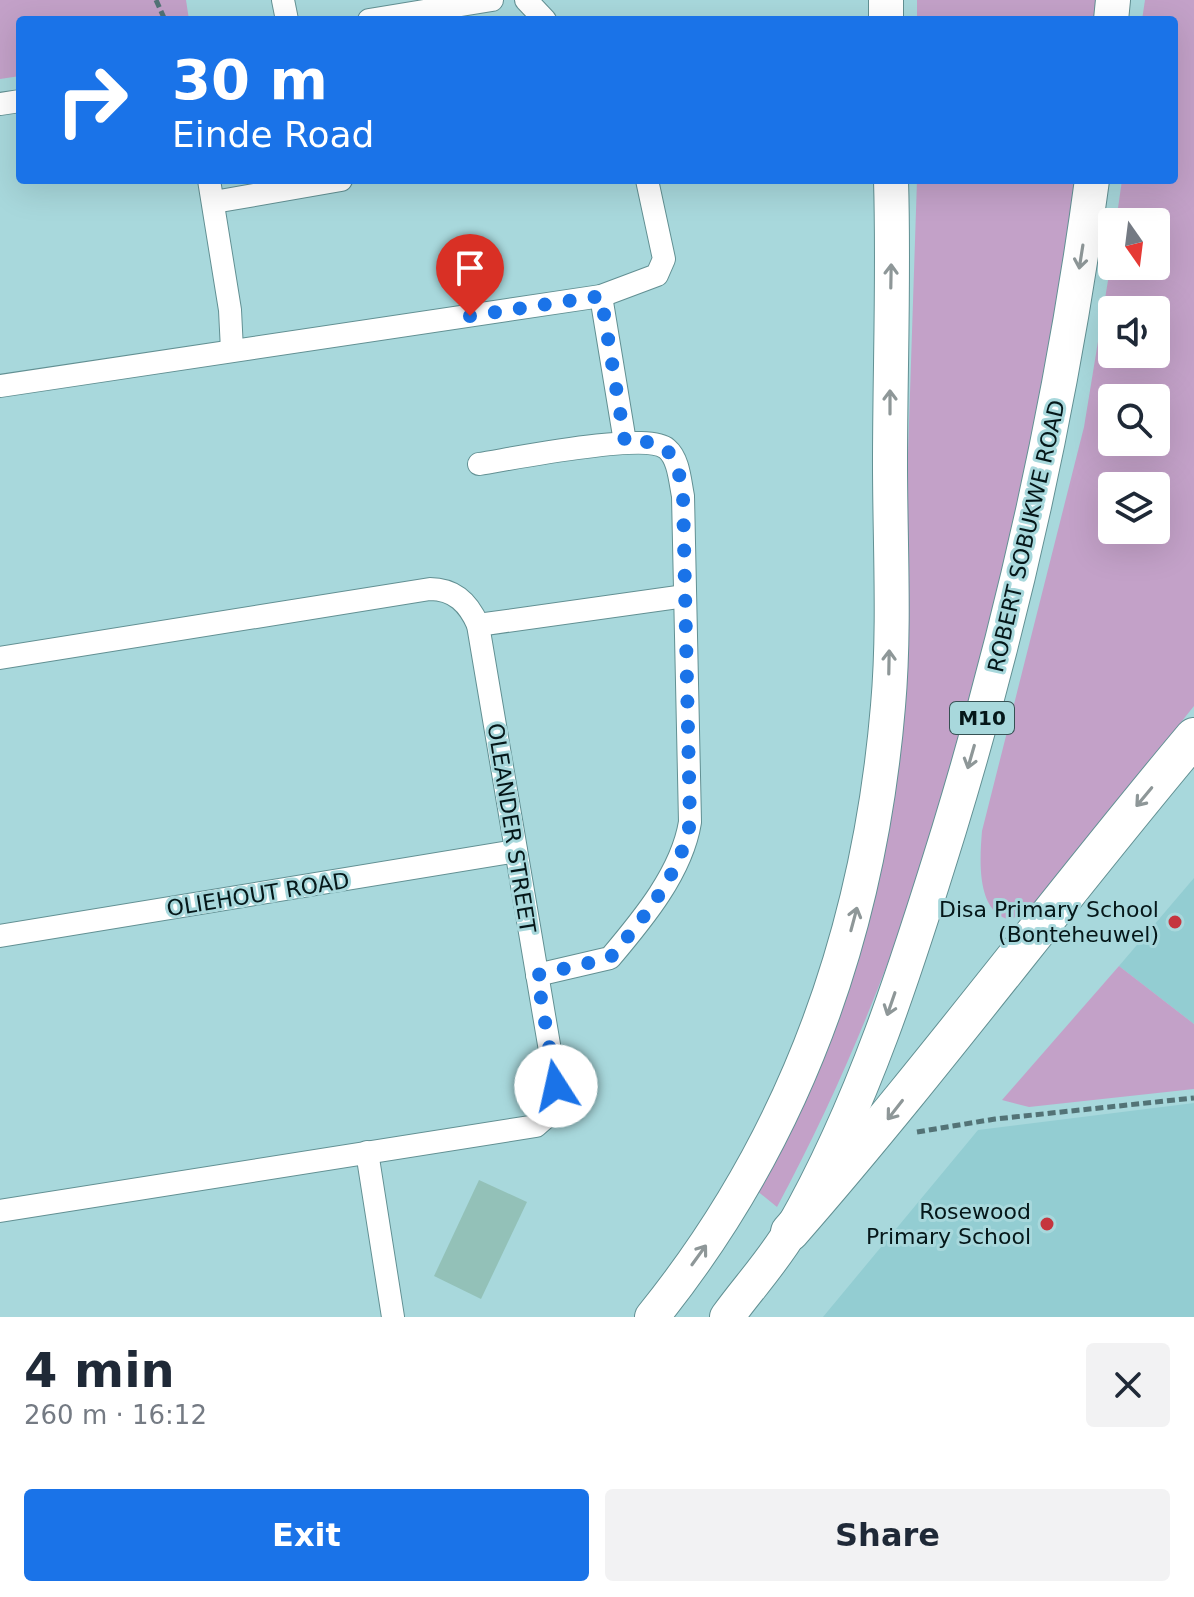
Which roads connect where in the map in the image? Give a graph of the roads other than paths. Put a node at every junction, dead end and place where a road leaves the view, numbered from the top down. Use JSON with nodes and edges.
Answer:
{"nodes":[{"id":1,"x":492,"y":0,"type":"edge"},
{"id":2,"x":526,"y":0,"type":"edge"},
{"id":3,"x":434,"y":4,"type":"edge"},
{"id":4,"x":385,"y":16,"type":"edge"},
{"id":5,"x":541,"y":16,"type":"edge"},
{"id":6,"x":210,"y":184,"type":"edge"},
{"id":7,"x":318,"y":184,"type":"edge"},
{"id":8,"x":648,"y":184,"type":"edge"},
{"id":9,"x":891,"y":184,"type":"edge"},
{"id":10,"x":1091,"y":184,"type":"edge"},
{"id":11,"x":214,"y":202,"type":"junction"},
{"id":12,"x":601,"y":296,"type":"junction"},
{"id":13,"x":232,"y":350,"type":"junction"},
{"id":14,"x":0,"y":386,"type":"edge"},
{"id":15,"x":625,"y":442,"type":"junction"},
{"id":16,"x":479,"y":464,"type":"dead end"},
{"id":17,"x":685,"y":596,"type":"junction"},
{"id":18,"x":478,"y":625,"type":"junction"},
{"id":19,"x":0,"y":658,"type":"edge"},
{"id":20,"x":1194,"y":737,"type":"edge"},
{"id":21,"x":516,"y":851,"type":"junction"},
{"id":22,"x":0,"y":936,"type":"edge"},
{"id":23,"x":537,"y":975,"type":"junction"},
{"id":24,"x":367,"y":1152,"type":"junction"},
{"id":25,"x":0,"y":1211,"type":"edge"},
{"id":26,"x":790,"y":1232,"type":"junction"},
{"id":27,"x":393,"y":1317,"type":"edge"},
{"id":28,"x":652,"y":1317,"type":"edge"},
{"id":29,"x":727,"y":1317,"type":"edge"}],
"edges":[{"from":1,"to":3,"type":"street"},
{"from":2,"to":5,"type":"street"},
{"from":3,"to":4,"type":"street"},
{"from":6,"to":11,"type":"street"},
{"from":7,"to":11,"type":"street"},
{"from":8,"to":12,"type":"street"},
{"from":28,"to":9,"type":"main road","one_way":true},
{"from":10,"to":26,"type":"main road","name":"ROBERT SOBUKWE ROAD","number":"M10","one_way":true},
{"from":11,"to":13,"type":"street"},
{"from":12,"to":13,"type":"street"},
{"from":12,"to":15,"type":"street"},
{"from":13,"to":14,"type":"street"},
{"from":15,"to":16,"type":"street"},
{"from":15,"to":17,"type":"street"},
{"from":17,"to":18,"type":"street"},
{"from":17,"to":23,"type":"street"},
{"from":18,"to":19,"type":"street","name":"OLEANDER STREET"},
{"from":18,"to":21,"type":"street","name":"OLEANDER STREET"},
{"from":20,"to":26,"type":"highway","one_way":true},
{"from":21,"to":22,"type":"street","name":"OLIEHOUT ROAD"},
{"from":21,"to":23,"type":"street","name":"OLEANDER STREET"},
{"from":23,"to":24,"type":"street","name":"OLEANDER STREET"},
{"from":24,"to":25,"type":"street","name":"OLEANDER STREET"},
{"from":24,"to":27,"type":"street"},
{"from":26,"to":29,"type":"main road","name":"ROBERT SOBUKWE ROAD","number":"M10"}]}
